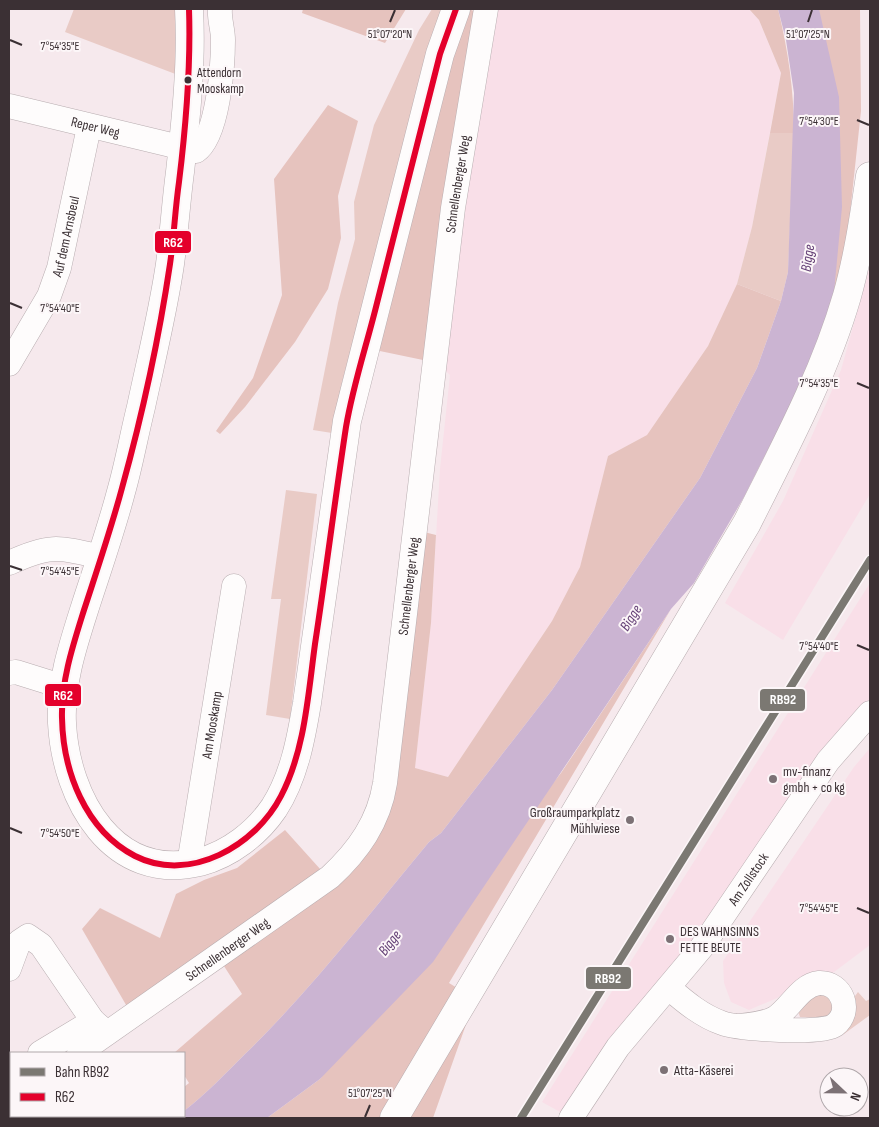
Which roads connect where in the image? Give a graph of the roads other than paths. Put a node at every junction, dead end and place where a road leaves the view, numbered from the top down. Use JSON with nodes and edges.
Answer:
{"nodes":[{"id":1,"x":189,"y":9,"type":"edge"},
{"id":2,"x":220,"y":9,"type":"edge"},
{"id":3,"x":456,"y":9,"type":"edge"},
{"id":4,"x":486,"y":9,"type":"edge"},
{"id":5,"x":9,"y":106,"type":"edge"},
{"id":6,"x":89,"y":127,"type":"junction"},
{"id":7,"x":183,"y":149,"type":"junction"},
{"id":8,"x":870,"y":176,"type":"edge"},
{"id":9,"x":9,"y":364,"type":"edge"},
{"id":10,"x":102,"y":557,"type":"junction"},
{"id":11,"x":9,"y":562,"type":"edge"},
{"id":12,"x":234,"y":586,"type":"dead end"},
{"id":13,"x":9,"y":673,"type":"edge"},
{"id":14,"x":64,"y":688,"type":"junction"},
{"id":15,"x":870,"y":713,"type":"edge"},
{"id":16,"x":189,"y":864,"type":"junction"},
{"id":17,"x":9,"y":969,"type":"edge"},
{"id":18,"x":669,"y":988,"type":"junction"},
{"id":19,"x":802,"y":992,"type":"junction"},
{"id":20,"x":738,"y":1026,"type":"junction"},
{"id":21,"x":100,"y":1027,"type":"junction"},
{"id":22,"x":807,"y":1030,"type":"junction"},
{"id":23,"x":42,"y":1052,"type":"edge"},
{"id":24,"x":80,"y":1052,"type":"edge"},
{"id":25,"x":394,"y":1118,"type":"edge"},
{"id":26,"x":571,"y":1118,"type":"edge"}],
"edges":[{"from":1,"to":7,"type":"main road"},
{"from":2,"to":7,"type":"street"},
{"from":3,"to":16,"type":"main road"},
{"from":4,"to":21,"type":"street","name":"Schnellenberger Weg"},
{"from":5,"to":6,"type":"street","name":"Reper Weg"},
{"from":6,"to":7,"type":"street","name":"Reper Weg"},
{"from":6,"to":9,"type":"street","name":"Auf dem Arnsbeul"},
{"from":7,"to":10,"type":"main road"},
{"from":8,"to":25,"type":"main road"},
{"from":10,"to":11,"type":"street"},
{"from":10,"to":14,"type":"main road"},
{"from":12,"to":16,"type":"street","name":"Am Mooskamp"},
{"from":13,"to":14,"type":"street"},
{"from":14,"to":16,"type":"main road"},
{"from":15,"to":18,"type":"street","name":"Am Zollstock"},
{"from":17,"to":21,"type":"street"},
{"from":18,"to":20,"type":"street"},
{"from":18,"to":26,"type":"street","name":"Am Zollstock"},
{"from":19,"to":20,"type":"street"},
{"from":19,"to":22,"type":"street"},
{"from":19,"to":22,"type":"street"},
{"from":20,"to":22,"type":"street"},
{"from":21,"to":23,"type":"street","name":"Schnellenberger Weg"},
{"from":21,"to":24,"type":"street","name":"Schnellenberger Weg"}]}
